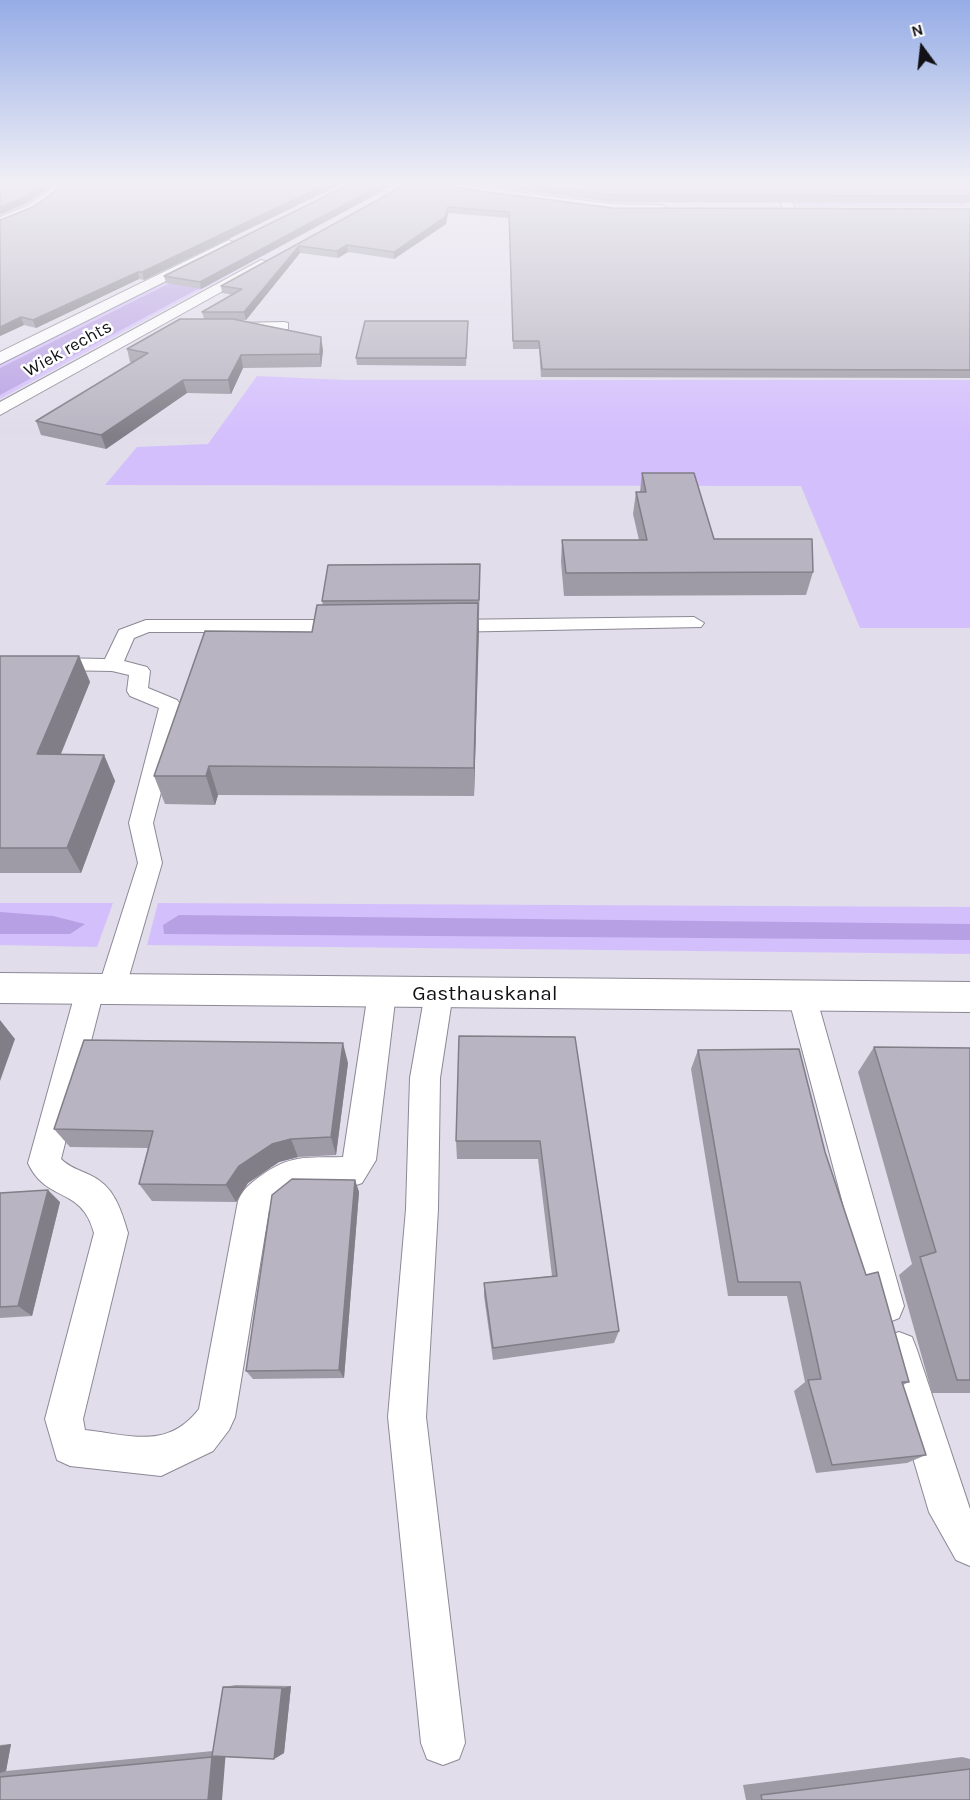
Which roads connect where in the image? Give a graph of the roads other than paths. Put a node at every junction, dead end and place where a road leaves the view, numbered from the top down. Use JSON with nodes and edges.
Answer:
{"nodes":[{"id":1,"x":181,"y":268,"type":"edge"},
{"id":2,"x":255,"y":268,"type":"edge"},
{"id":3,"x":149,"y":326,"type":"junction"},
{"id":4,"x":284,"y":326,"type":"dead end"},
{"id":5,"x":172,"y":327,"type":"edge"},
{"id":6,"x":228,"y":327,"type":"edge"},
{"id":7,"x":0,"y":359,"type":"edge"},
{"id":8,"x":0,"y":409,"type":"edge"},
{"id":9,"x":694,"y":623,"type":"dead end"},
{"id":10,"x":370,"y":626,"type":"edge"},
{"id":11,"x":429,"y":626,"type":"edge"},
{"id":12,"x":0,"y":663,"type":"edge"},
{"id":13,"x":112,"y":665,"type":"junction"},
{"id":14,"x":0,"y":988,"type":"edge"},
{"id":15,"x":100,"y":990,"type":"junction"},
{"id":16,"x":382,"y":993,"type":"junction"},
{"id":17,"x":439,"y":993,"type":"junction"},
{"id":18,"x":802,"y":996,"type":"junction"},
{"id":19,"x":970,"y":997,"type":"edge"},
{"id":20,"x":970,"y":1546,"type":"edge"},
{"id":21,"x":443,"y":1743,"type":"dead end"}],
"edges":[{"from":1,"to":7,"type":"street"},
{"from":2,"to":3,"type":"street","name":"Wiek rechts"},
{"from":3,"to":5,"type":"lane"},
{"from":3,"to":8,"type":"street","name":"Wiek rechts"},
{"from":4,"to":6,"type":"lane"},
{"from":9,"to":11,"type":"lane"},
{"from":10,"to":13,"type":"lane"},
{"from":12,"to":13,"type":"lane"},
{"from":13,"to":15,"type":"lane"},
{"from":14,"to":15,"type":"street","name":"Gasthauskanal"},
{"from":15,"to":16,"type":"street","name":"Gasthauskanal"},
{"from":15,"to":16,"type":"lane"},
{"from":16,"to":17,"type":"street","name":"Gasthauskanal"},
{"from":17,"to":18,"type":"street","name":"Gasthauskanal"},
{"from":17,"to":21,"type":"lane"},
{"from":18,"to":19,"type":"street","name":"Gasthauskanal"},
{"from":18,"to":20,"type":"lane"}]}
